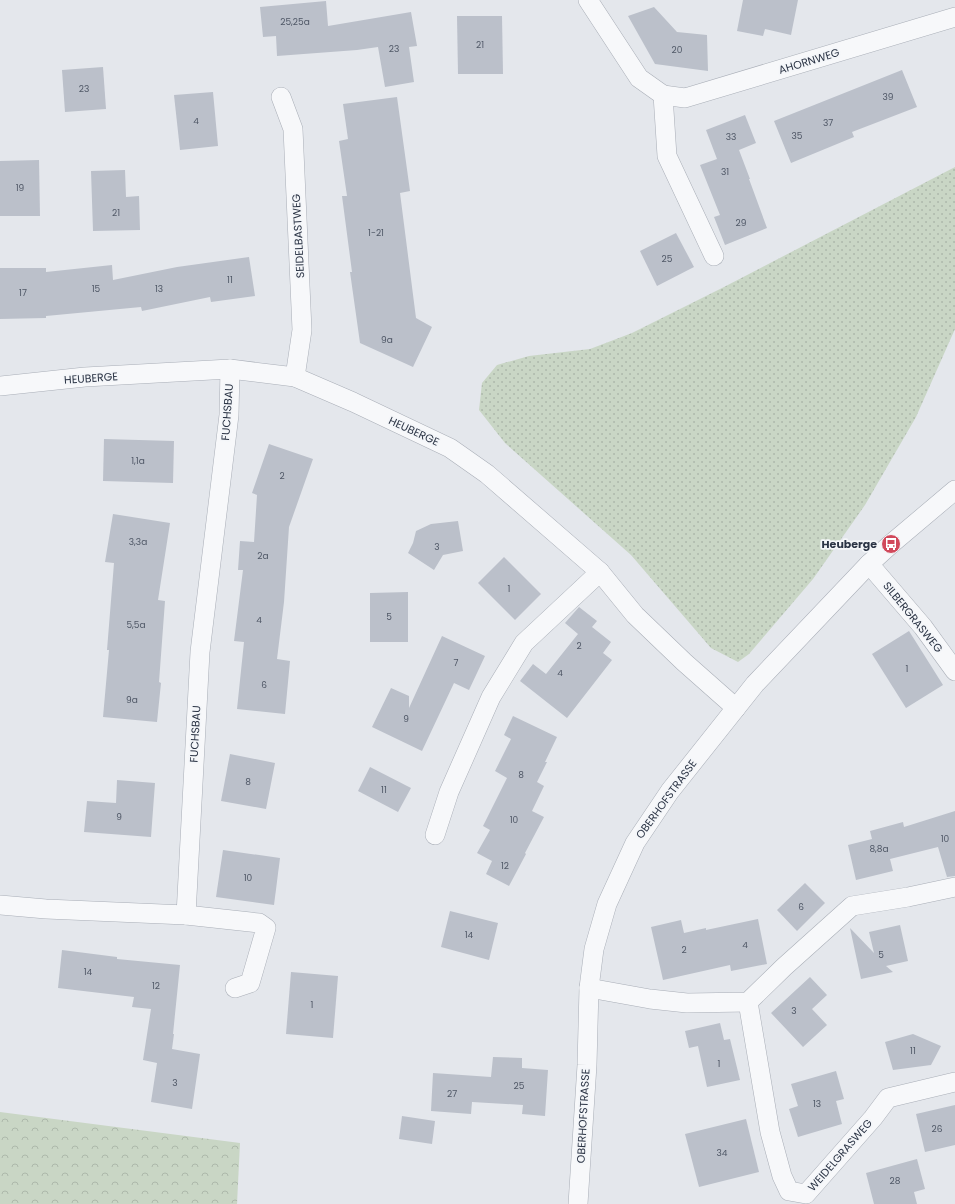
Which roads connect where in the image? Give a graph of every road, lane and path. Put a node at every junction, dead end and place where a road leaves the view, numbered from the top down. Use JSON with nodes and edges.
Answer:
{"nodes":[{"id":1,"x":588,"y":0,"type":"edge"},
{"id":2,"x":955,"y":17,"type":"edge"},
{"id":3,"x":663,"y":95,"type":"junction"},
{"id":4,"x":281,"y":98,"type":"dead end"},
{"id":5,"x":714,"y":256,"type":"dead end"},
{"id":6,"x":230,"y":369,"type":"junction"},
{"id":7,"x":295,"y":377,"type":"junction"},
{"id":8,"x":0,"y":386,"type":"edge"},
{"id":9,"x":955,"y":490,"type":"edge"},
{"id":10,"x":869,"y":564,"type":"junction"},
{"id":11,"x":600,"y":572,"type":"junction"},
{"id":12,"x":955,"y":671,"type":"edge"},
{"id":13,"x":736,"y":708,"type":"junction"},
{"id":14,"x":435,"y":835,"type":"dead end"},
{"id":15,"x":955,"y":886,"type":"edge"},
{"id":16,"x":0,"y":905,"type":"edge"},
{"id":17,"x":186,"y":915,"type":"junction"},
{"id":18,"x":236,"y":988,"type":"dead end"},
{"id":19,"x":589,"y":988,"type":"junction"},
{"id":20,"x":748,"y":1002,"type":"junction"},
{"id":21,"x":955,"y":1082,"type":"edge"},
{"id":22,"x":578,"y":1204,"type":"edge"}],
"edges":[{"from":1,"to":3,"type":"street","name":"AHORNWEG"},
{"from":2,"to":3,"type":"street","name":"AHORNWEG"},
{"from":3,"to":5,"type":"street"},
{"from":4,"to":7,"type":"street","name":"SEIDELBASTWEG"},
{"from":6,"to":7,"type":"street","name":"HEUBERGE"},
{"from":6,"to":8,"type":"street","name":"HEUBERGE"},
{"from":6,"to":17,"type":"street","name":"FUCHSBAU"},
{"from":7,"to":11,"type":"street","name":"HEUBERGE"},
{"from":9,"to":10,"type":"street","name":"OBERHOFSTRASSE"},
{"from":10,"to":12,"type":"street","name":"SILBERGRASWEG"},
{"from":10,"to":13,"type":"street","name":"OBERHOFSTRASSE"},
{"from":11,"to":13,"type":"street","name":"HEUBERGE"},
{"from":11,"to":14,"type":"street"},
{"from":13,"to":19,"type":"street","name":"OBERHOFSTRASSE"},
{"from":15,"to":20,"type":"street"},
{"from":16,"to":17,"type":"street"},
{"from":17,"to":18,"type":"street"},
{"from":19,"to":20,"type":"street"},
{"from":19,"to":22,"type":"street","name":"OBERHOFSTRASSE"},
{"from":20,"to":21,"type":"street","name":"WEIDELGRASWEG"}]}
